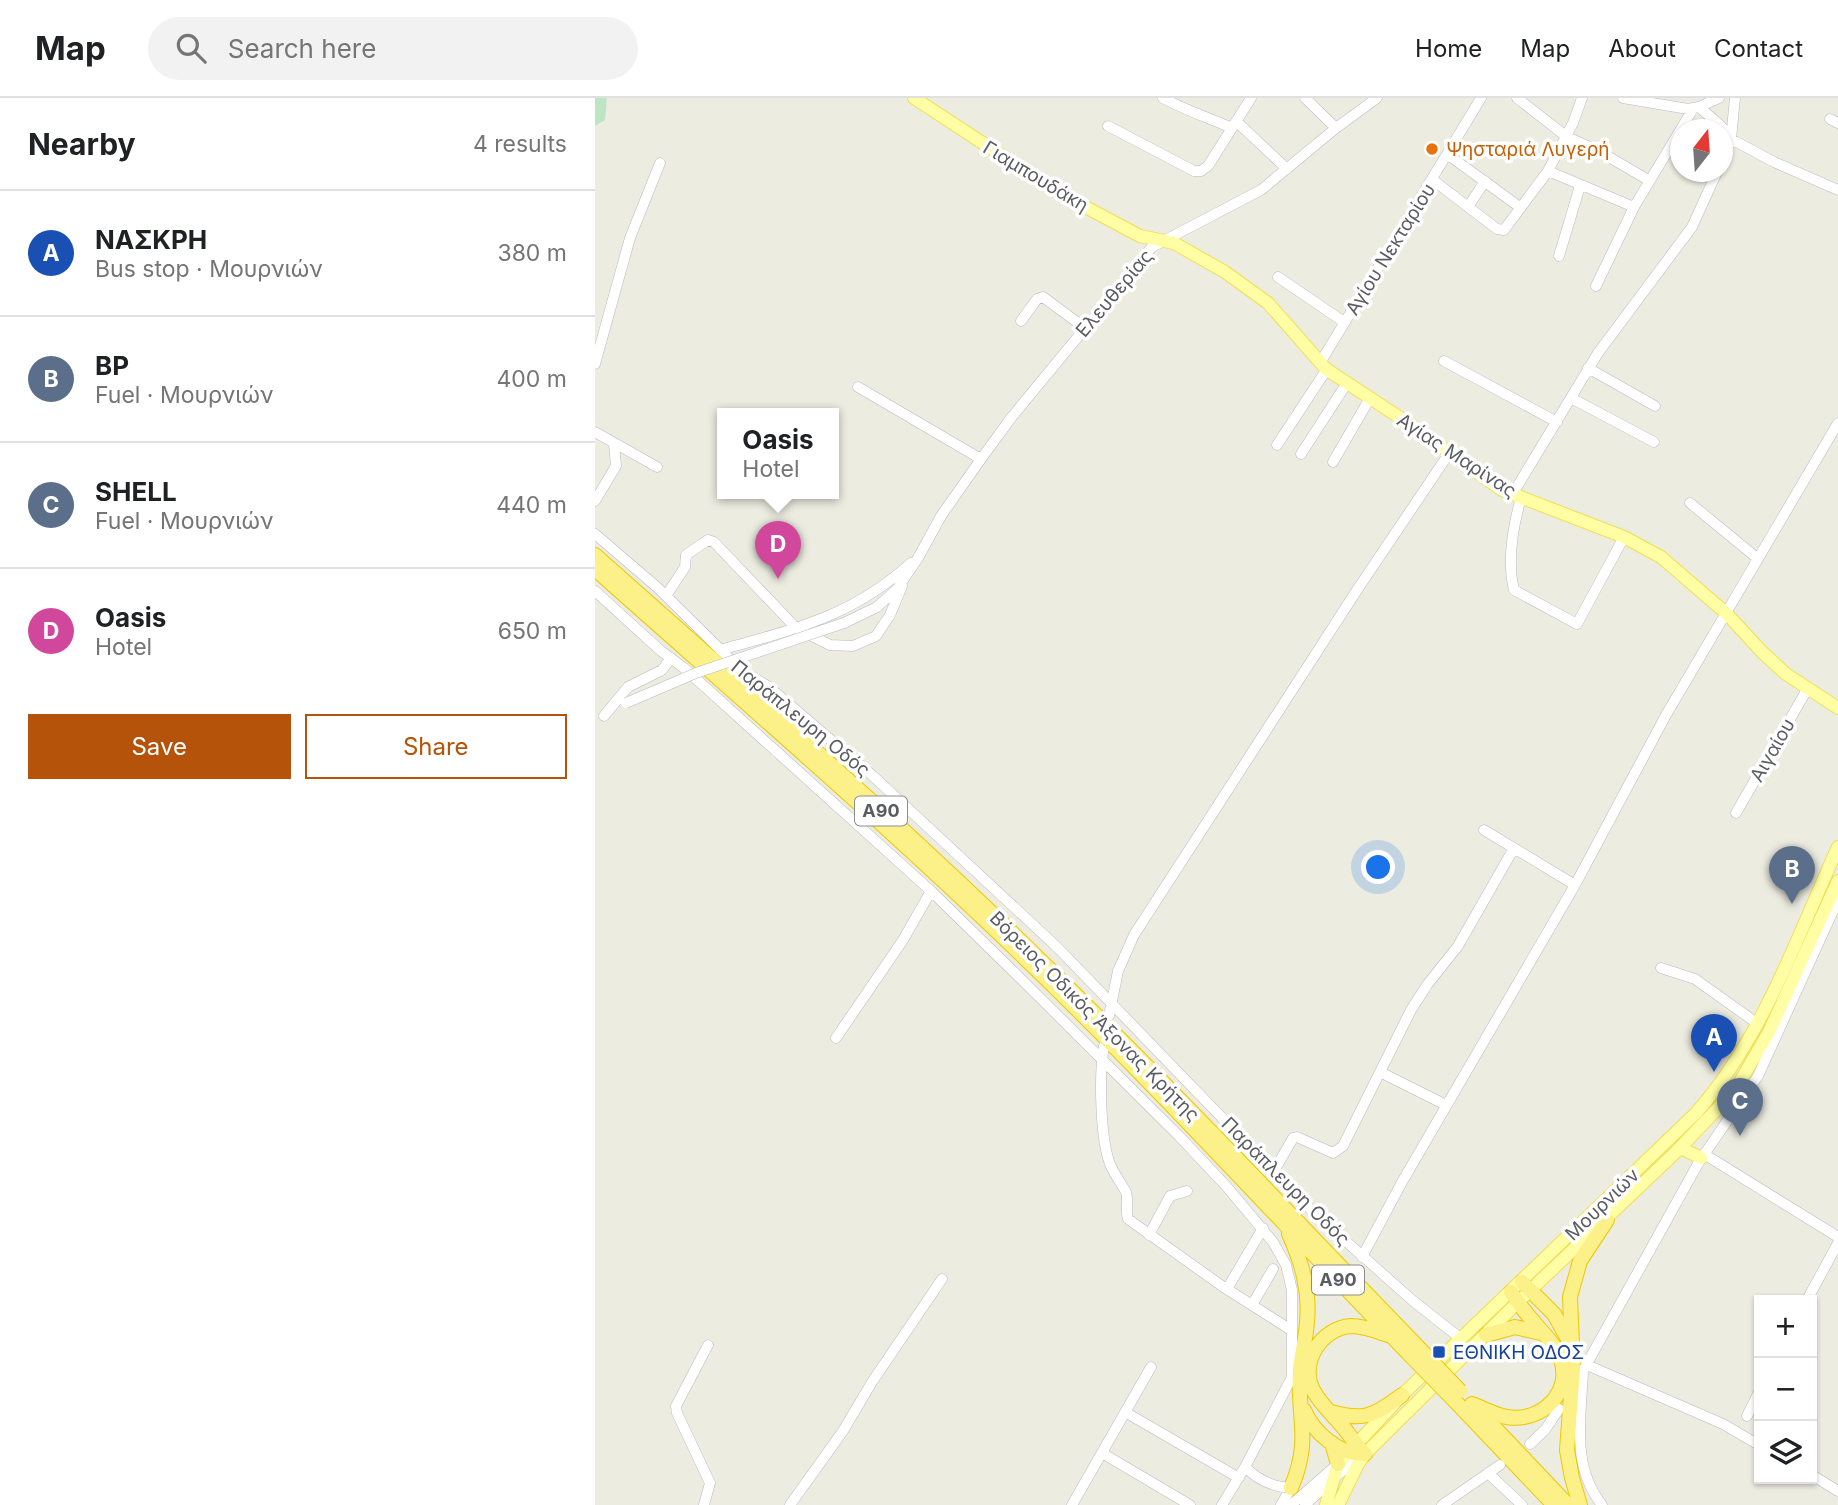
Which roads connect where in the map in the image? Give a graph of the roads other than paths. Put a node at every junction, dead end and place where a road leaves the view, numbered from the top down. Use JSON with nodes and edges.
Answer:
{"nodes":[{"id":1,"x":914,"y":98,"type":"edge"},
{"id":2,"x":1163,"y":98,"type":"edge"},
{"id":3,"x":1251,"y":98,"type":"edge"},
{"id":4,"x":1305,"y":98,"type":"edge"},
{"id":5,"x":1377,"y":98,"type":"edge"},
{"id":6,"x":1481,"y":98,"type":"edge"},
{"id":7,"x":1517,"y":98,"type":"edge"},
{"id":8,"x":1582,"y":98,"type":"edge"},
{"id":9,"x":1623,"y":98,"type":"edge"},
{"id":10,"x":1719,"y":98,"type":"edge"},
{"id":11,"x":1735,"y":98,"type":"edge"},
{"id":12,"x":1648,"y":100,"type":"edge"},
{"id":13,"x":1694,"y":106,"type":"edge"},
{"id":14,"x":1712,"y":119,"type":"edge"},
{"id":15,"x":1733,"y":119,"type":"edge"},
{"id":16,"x":1234,"y":125,"type":"junction"},
{"id":17,"x":1108,"y":126,"type":"dead end"},
{"id":18,"x":1336,"y":128,"type":"junction"},
{"id":19,"x":1567,"y":137,"type":"junction"},
{"id":20,"x":1733,"y":140,"type":"edge"},
{"id":21,"x":1447,"y":154,"type":"junction"},
{"id":22,"x":660,"y":163,"type":"dead end"},
{"id":23,"x":1287,"y":169,"type":"junction"},
{"id":24,"x":1548,"y":172,"type":"junction"},
{"id":25,"x":1433,"y":180,"type":"junction"},
{"id":26,"x":1486,"y":181,"type":"junction"},
{"id":27,"x":1650,"y":181,"type":"junction"},
{"id":28,"x":1712,"y":182,"type":"edge"},
{"id":29,"x":1580,"y":186,"type":"junction"},
{"id":30,"x":1837,"y":188,"type":"edge"},
{"id":31,"x":1468,"y":207,"type":"junction"},
{"id":32,"x":1635,"y":207,"type":"junction"},
{"id":33,"x":1521,"y":208,"type":"junction"},
{"id":34,"x":1165,"y":240,"type":"junction"},
{"id":35,"x":1559,"y":256,"type":"dead end"},
{"id":36,"x":1278,"y":277,"type":"dead end"},
{"id":37,"x":1596,"y":286,"type":"dead end"},
{"id":38,"x":1021,"y":321,"type":"dead end"},
{"id":39,"x":1344,"y":323,"type":"junction"},
{"id":40,"x":1084,"y":328,"type":"junction"},
{"id":41,"x":1444,"y":361,"type":"dead end"},
{"id":42,"x":595,"y":364,"type":"edge"},
{"id":43,"x":1323,"y":366,"type":"junction"},
{"id":44,"x":1588,"y":368,"type":"junction"},
{"id":45,"x":1347,"y":383,"type":"junction"},
{"id":46,"x":858,"y":387,"type":"dead end"},
{"id":47,"x":1370,"y":398,"type":"junction"},
{"id":48,"x":1571,"y":398,"type":"junction"},
{"id":49,"x":1655,"y":406,"type":"dead end"},
{"id":50,"x":1557,"y":422,"type":"junction"},
{"id":51,"x":1838,"y":423,"type":"edge"},
{"id":52,"x":595,"y":432,"type":"edge"},
{"id":53,"x":1654,"y":442,"type":"dead end"},
{"id":54,"x":614,"y":444,"type":"junction"},
{"id":55,"x":1276,"y":445,"type":"dead end"},
{"id":56,"x":1450,"y":452,"type":"junction"},
{"id":57,"x":1301,"y":454,"type":"dead end"},
{"id":58,"x":981,"y":459,"type":"junction"},
{"id":59,"x":1333,"y":462,"type":"dead end"},
{"id":60,"x":657,"y":467,"type":"dead end"},
{"id":61,"x":1516,"y":496,"type":"junction"},
{"id":62,"x":595,"y":500,"type":"edge"},
{"id":63,"x":1690,"y":503,"type":"dead end"},
{"id":64,"x":595,"y":534,"type":"edge"},
{"id":65,"x":1624,"y":537,"type":"junction"},
{"id":66,"x":595,"y":555,"type":"edge"},
{"id":67,"x":918,"y":557,"type":"junction"},
{"id":68,"x":1757,"y":558,"type":"junction"},
{"id":69,"x":595,"y":569,"type":"edge"},
{"id":70,"x":905,"y":579,"type":"junction"},
{"id":71,"x":595,"y":591,"type":"edge"},
{"id":72,"x":666,"y":596,"type":"junction"},
{"id":73,"x":1727,"y":614,"type":"junction"},
{"id":74,"x":796,"y":628,"type":"junction"},
{"id":75,"x":720,"y":650,"type":"junction"},
{"id":76,"x":671,"y":658,"type":"junction"},
{"id":77,"x":1808,"y":688,"type":"junction"},
{"id":78,"x":1835,"y":704,"type":"edge"},
{"id":79,"x":599,"y":719,"type":"edge"},
{"id":80,"x":1736,"y":813,"type":"dead end"},
{"id":81,"x":1484,"y":830,"type":"dead end"},
{"id":82,"x":1838,"y":847,"type":"edge"},
{"id":83,"x":1514,"y":849,"type":"junction"},
{"id":84,"x":1838,"y":881,"type":"edge"},
{"id":85,"x":1575,"y":885,"type":"junction"},
{"id":86,"x":931,"y":891,"type":"junction"},
{"id":87,"x":1838,"y":900,"type":"edge"},
{"id":88,"x":1661,"y":968,"type":"dead end"},
{"id":89,"x":1111,"y":1004,"type":"junction"},
{"id":90,"x":1109,"y":1016,"type":"dead end"},
{"id":91,"x":1758,"y":1024,"type":"junction"},
{"id":92,"x":836,"y":1038,"type":"dead end"},
{"id":93,"x":1104,"y":1046,"type":"dead end"},
{"id":94,"x":1102,"y":1059,"type":"junction"},
{"id":95,"x":1380,"y":1072,"type":"junction"},
{"id":96,"x":1446,"y":1105,"type":"junction"},
{"id":97,"x":1681,"y":1147,"type":"junction"},
{"id":98,"x":1703,"y":1156,"type":"junction"},
{"id":99,"x":1274,"y":1171,"type":"junction"},
{"id":100,"x":1187,"y":1191,"type":"dead end"},
{"id":101,"x":1607,"y":1220,"type":"junction"},
{"id":102,"x":1284,"y":1223,"type":"junction"},
{"id":103,"x":1263,"y":1228,"type":"junction"},
{"id":104,"x":1149,"y":1235,"type":"junction"},
{"id":105,"x":1838,"y":1237,"type":"edge"},
{"id":106,"x":1838,"y":1243,"type":"edge"},
{"id":107,"x":1362,"y":1257,"type":"junction"},
{"id":108,"x":1273,"y":1269,"type":"dead end"},
{"id":109,"x":942,"y":1279,"type":"dead end"},
{"id":110,"x":1227,"y":1289,"type":"junction"},
{"id":111,"x":1520,"y":1292,"type":"junction"},
{"id":112,"x":1810,"y":1295,"type":"edge"},
{"id":113,"x":1252,"y":1305,"type":"junction"},
{"id":114,"x":1291,"y":1330,"type":"junction"},
{"id":115,"x":1545,"y":1334,"type":"junction"},
{"id":116,"x":1486,"y":1335,"type":"junction"},
{"id":117,"x":1393,"y":1337,"type":"junction"},
{"id":118,"x":1460,"y":1338,"type":"junction"},
{"id":119,"x":708,"y":1345,"type":"dead end"},
{"id":120,"x":1572,"y":1350,"type":"junction"},
{"id":121,"x":1414,"y":1351,"type":"junction"},
{"id":122,"x":1151,"y":1367,"type":"dead end"},
{"id":123,"x":1583,"y":1371,"type":"junction"},
{"id":124,"x":1402,"y":1395,"type":"junction"},
{"id":125,"x":1457,"y":1396,"type":"junction"},
{"id":126,"x":1754,"y":1402,"type":"edge"},
{"id":127,"x":1472,"y":1404,"type":"junction"},
{"id":128,"x":1302,"y":1406,"type":"junction"},
{"id":129,"x":1559,"y":1409,"type":"dead end"},
{"id":130,"x":1125,"y":1412,"type":"junction"},
{"id":131,"x":1331,"y":1412,"type":"junction"},
{"id":132,"x":1747,"y":1416,"type":"dead end"},
{"id":133,"x":1754,"y":1442,"type":"edge"},
{"id":134,"x":1332,"y":1443,"type":"junction"},
{"id":135,"x":1530,"y":1444,"type":"dead end"},
{"id":136,"x":1357,"y":1451,"type":"junction"},
{"id":137,"x":1102,"y":1452,"type":"junction"},
{"id":138,"x":1500,"y":1465,"type":"dead end"},
{"id":139,"x":1245,"y":1467,"type":"junction"},
{"id":140,"x":1337,"y":1470,"type":"junction"},
{"id":141,"x":1488,"y":1473,"type":"junction"},
{"id":142,"x":1239,"y":1478,"type":"junction"},
{"id":143,"x":1817,"y":1478,"type":"edge"},
{"id":144,"x":1291,"y":1488,"type":"junction"},
{"id":145,"x":1838,"y":1492,"type":"edge"},
{"id":146,"x":704,"y":1505,"type":"edge"},
{"id":147,"x":790,"y":1505,"type":"edge"},
{"id":148,"x":1072,"y":1505,"type":"edge"},
{"id":149,"x":1190,"y":1505,"type":"edge"},
{"id":150,"x":1222,"y":1505,"type":"edge"},
{"id":151,"x":1281,"y":1505,"type":"edge"},
{"id":152,"x":1291,"y":1505,"type":"edge"},
{"id":153,"x":1305,"y":1505,"type":"edge"},
{"id":154,"x":1326,"y":1505,"type":"edge"},
{"id":155,"x":1338,"y":1505,"type":"edge"},
{"id":156,"x":1442,"y":1505,"type":"edge"},
{"id":157,"x":1522,"y":1505,"type":"edge"},
{"id":158,"x":1554,"y":1505,"type":"edge"},
{"id":159,"x":1568,"y":1505,"type":"edge"},
{"id":160,"x":1580,"y":1505,"type":"edge"},
{"id":161,"x":1602,"y":1505,"type":"edge"}],
"edges":[{"from":1,"to":34,"type":"main road","name":"Γιαμπουδάκη"},
{"from":2,"to":16,"type":"street"},
{"from":3,"to":16,"type":"street"},
{"from":4,"to":18,"type":"street"},
{"from":5,"to":18,"type":"street","name":"Ελευθερίας"},
{"from":6,"to":21,"type":"street","name":"Αγίου Νεκταρίου"},
{"from":7,"to":19,"type":"street"},
{"from":8,"to":19,"type":"street"},
{"from":9,"to":12,"type":"street"},
{"from":10,"to":13,"type":"street"},
{"from":11,"to":15,"type":"street"},
{"from":12,"to":13,"type":"street"},
{"from":13,"to":14,"type":"street"},
{"from":13,"to":27,"type":"street"},
{"from":16,"to":17,"type":"street"},
{"from":16,"to":23,"type":"street"},
{"from":18,"to":23,"type":"street","name":"Ελευθερίας"},
{"from":19,"to":24,"type":"street"},
{"from":19,"to":27,"type":"street"},
{"from":20,"to":30,"type":"street"},
{"from":21,"to":25,"type":"street","name":"Αγίου Νεκταρίου"},
{"from":21,"to":26,"type":"street"},
{"from":22,"to":42,"type":"street"},
{"from":23,"to":34,"type":"street","name":"Ελευθερίας"},
{"from":24,"to":29,"type":"street"},
{"from":24,"to":33,"type":"street"},
{"from":25,"to":31,"type":"street"},
{"from":25,"to":39,"type":"street","name":"Αγίου Νεκταρίου"},
{"from":26,"to":31,"type":"street"},
{"from":26,"to":33,"type":"street"},
{"from":27,"to":32,"type":"street"},
{"from":28,"to":44,"type":"street"},
{"from":29,"to":32,"type":"street"},
{"from":29,"to":35,"type":"street"},
{"from":31,"to":33,"type":"street"},
{"from":32,"to":37,"type":"street"},
{"from":34,"to":40,"type":"street","name":"Ελευθερίας"},
{"from":34,"to":43,"type":"main road","name":"Αγίας Μαρίνας"},
{"from":36,"to":39,"type":"street"},
{"from":38,"to":40,"type":"street"},
{"from":39,"to":43,"type":"street","name":"Αγίου Νεκταρίου"},
{"from":40,"to":58,"type":"street","name":"Ελευθερίας"},
{"from":41,"to":50,"type":"street"},
{"from":43,"to":45,"type":"main road","name":"Αγίας Μαρίνας"},
{"from":43,"to":55,"type":"street","name":"Αγίου Νεκταρίου"},
{"from":44,"to":48,"type":"street"},
{"from":44,"to":49,"type":"street"},
{"from":45,"to":47,"type":"main road","name":"Αγίας Μαρίνας"},
{"from":45,"to":57,"type":"street"},
{"from":46,"to":58,"type":"street"},
{"from":47,"to":56,"type":"main road","name":"Αγίας Μαρίνας"},
{"from":47,"to":59,"type":"street"},
{"from":48,"to":50,"type":"street"},
{"from":48,"to":53,"type":"street"},
{"from":50,"to":61,"type":"street"},
{"from":51,"to":68,"type":"street"},
{"from":52,"to":54,"type":"street"},
{"from":54,"to":60,"type":"street"},
{"from":54,"to":62,"type":"street"},
{"from":56,"to":61,"type":"main road","name":"Αγίας Μαρίνας"},
{"from":56,"to":89,"type":"street"},
{"from":58,"to":67,"type":"street","name":"Ελευθερίας"},
{"from":61,"to":65,"type":"main road","name":"Αγίας Μαρίνας"},
{"from":61,"to":65,"type":"street"},
{"from":63,"to":68,"type":"street"},
{"from":64,"to":72,"type":"street","name":"Παράπλευρη Οδός"},
{"from":65,"to":73,"type":"main road","name":"Αγίας Μαρίνας"},
{"from":66,"to":121,"type":"highway","name":"Βόρειος Οδικός Άξονας Κρήτης","number":"Α90"},
{"from":67,"to":70,"type":"street","name":"Ελευθερίας"},
{"from":67,"to":74,"type":"street"},
{"from":68,"to":73,"type":"street"},
{"from":69,"to":102,"type":"highway","name":"Βόρειος Οδικός Άξονας Κρήτης","number":"Α90"},
{"from":70,"to":74,"type":"street"},
{"from":70,"to":79,"type":"street","bridge":true},
{"from":71,"to":76,"type":"street","name":"Παράπλευρη Οδός"},
{"from":72,"to":74,"type":"street"},
{"from":72,"to":75,"type":"street","name":"Παράπλευρη Οδός"},
{"from":73,"to":77,"type":"main road","name":"Αγίας Μαρίνας"},
{"from":73,"to":85,"type":"street"},
{"from":74,"to":75,"type":"street"},
{"from":75,"to":89,"type":"street","name":"Παράπλευρη Οδός"},
{"from":76,"to":79,"type":"street"},
{"from":76,"to":86,"type":"street","name":"Παράπλευρη Οδός"},
{"from":77,"to":78,"type":"main road","name":"Αγίας Μαρίνας"},
{"from":77,"to":80,"type":"street","name":"Αιγαίου"},
{"from":81,"to":83,"type":"street"},
{"from":82,"to":91,"type":"main road","name":"Μουρνιών"},
{"from":83,"to":85,"type":"street"},
{"from":83,"to":95,"type":"street"},
{"from":84,"to":97,"type":"main road"},
{"from":85,"to":96,"type":"street"},
{"from":86,"to":92,"type":"street"},
{"from":86,"to":94,"type":"street","name":"Παράπλευρη Οδός"},
{"from":87,"to":98,"type":"street"},
{"from":88,"to":91,"type":"street"},
{"from":89,"to":90,"type":"street"},
{"from":89,"to":99,"type":"street","name":"Παράπλευρη Οδός"},
{"from":91,"to":111,"type":"main road","name":"Μουρνιών"},
{"from":93,"to":94,"type":"street"},
{"from":94,"to":103,"type":"street","name":"Παράπλευρη Οδός"},
{"from":94,"to":104,"type":"street"},
{"from":95,"to":96,"type":"street"},
{"from":95,"to":99,"type":"street"},
{"from":96,"to":107,"type":"street"},
{"from":97,"to":98,"type":"main road"},
{"from":97,"to":101,"type":"main road"},
{"from":98,"to":105,"type":"street"},
{"from":98,"to":123,"type":"street"},
{"from":99,"to":107,"type":"street","name":"Παράπλευρη Οδός"},
{"from":100,"to":104,"type":"street"},
{"from":101,"to":111,"type":"main road"},
{"from":101,"to":120,"type":"highway"},
{"from":102,"to":117,"type":"highway","name":"Βόρειος Οδικός Άξονας Κρήτης","number":"Α90"},
{"from":102,"to":128,"type":"highway"},
{"from":103,"to":110,"type":"street"},
{"from":103,"to":114,"type":"street","name":"Παράπλευρη Οδός"},
{"from":104,"to":110,"type":"street"},
{"from":106,"to":112,"type":"street"},
{"from":107,"to":118,"type":"street","name":"Παράπλευρη Οδός"},
{"from":108,"to":113,"type":"street"},
{"from":109,"to":147,"type":"street"},
{"from":110,"to":113,"type":"street"},
{"from":111,"to":115,"type":"highway"},
{"from":111,"to":116,"type":"main road"},
{"from":111,"to":118,"type":"main road","name":"Μουρνιών"},
{"from":111,"to":120,"type":"highway"},
{"from":113,"to":114,"type":"street"},
{"from":114,"to":139,"type":"street","name":"Παράπλευρη Οδός"},
{"from":115,"to":116,"type":"highway"},
{"from":115,"to":127,"type":"highway"},
{"from":116,"to":136,"type":"main road"},
{"from":117,"to":121,"type":"highway","name":"Βόρειος Οδικός Άξονας Κρήτης","number":"Α90"},
{"from":117,"to":131,"type":"highway"},
{"from":118,"to":124,"type":"main road","name":"Μουρνιών"},
{"from":119,"to":146,"type":"street"},
{"from":120,"to":160,"type":"highway"},
{"from":121,"to":125,"type":"highway","name":"Βόρειος Οδικός Άξονας Κρήτης","number":"Α90","bridge":true},
{"from":122,"to":130,"type":"street"},
{"from":123,"to":133,"type":"street"},
{"from":123,"to":161,"type":"street"},
{"from":124,"to":131,"type":"highway"},
{"from":124,"to":136,"type":"main road","name":"Μουρνιών"},
{"from":125,"to":127,"type":"highway","name":"Βόρειος Οδικός Άξονας Κρήτης","number":"Α90"},
{"from":125,"to":158,"type":"highway","name":"Βόρειος Οδικός Άξονας Κρήτης","number":"Α90"},
{"from":126,"to":132,"type":"street"},
{"from":127,"to":159,"type":"highway","name":"Βόρειος Οδικός Άξονας Κρήτης","number":"Α90"},
{"from":128,"to":134,"type":"highway"},
{"from":128,"to":144,"type":"highway"},
{"from":129,"to":135,"type":"street"},
{"from":130,"to":137,"type":"street"},
{"from":130,"to":142,"type":"street"},
{"from":131,"to":136,"type":"highway"},
{"from":134,"to":136,"type":"highway"},
{"from":134,"to":140,"type":"highway"},
{"from":136,"to":140,"type":"main road","name":"Μουρνιών"},
{"from":136,"to":155,"type":"main road"},
{"from":137,"to":148,"type":"street"},
{"from":137,"to":149,"type":"street"},
{"from":138,"to":141,"type":"street"},
{"from":139,"to":142,"type":"street","name":"Παράπλευρη Οδός"},
{"from":139,"to":144,"type":"street"},
{"from":140,"to":152,"type":"street","name":"Μουρνιών"},
{"from":140,"to":153,"type":"street","name":"Μουρνιών"},
{"from":140,"to":154,"type":"main road"},
{"from":141,"to":156,"type":"street"},
{"from":141,"to":157,"type":"street"},
{"from":142,"to":150,"type":"street","name":"Παράπλευρη Οδός"},
{"from":143,"to":145,"type":"street"},
{"from":144,"to":151,"type":"street"}]}
